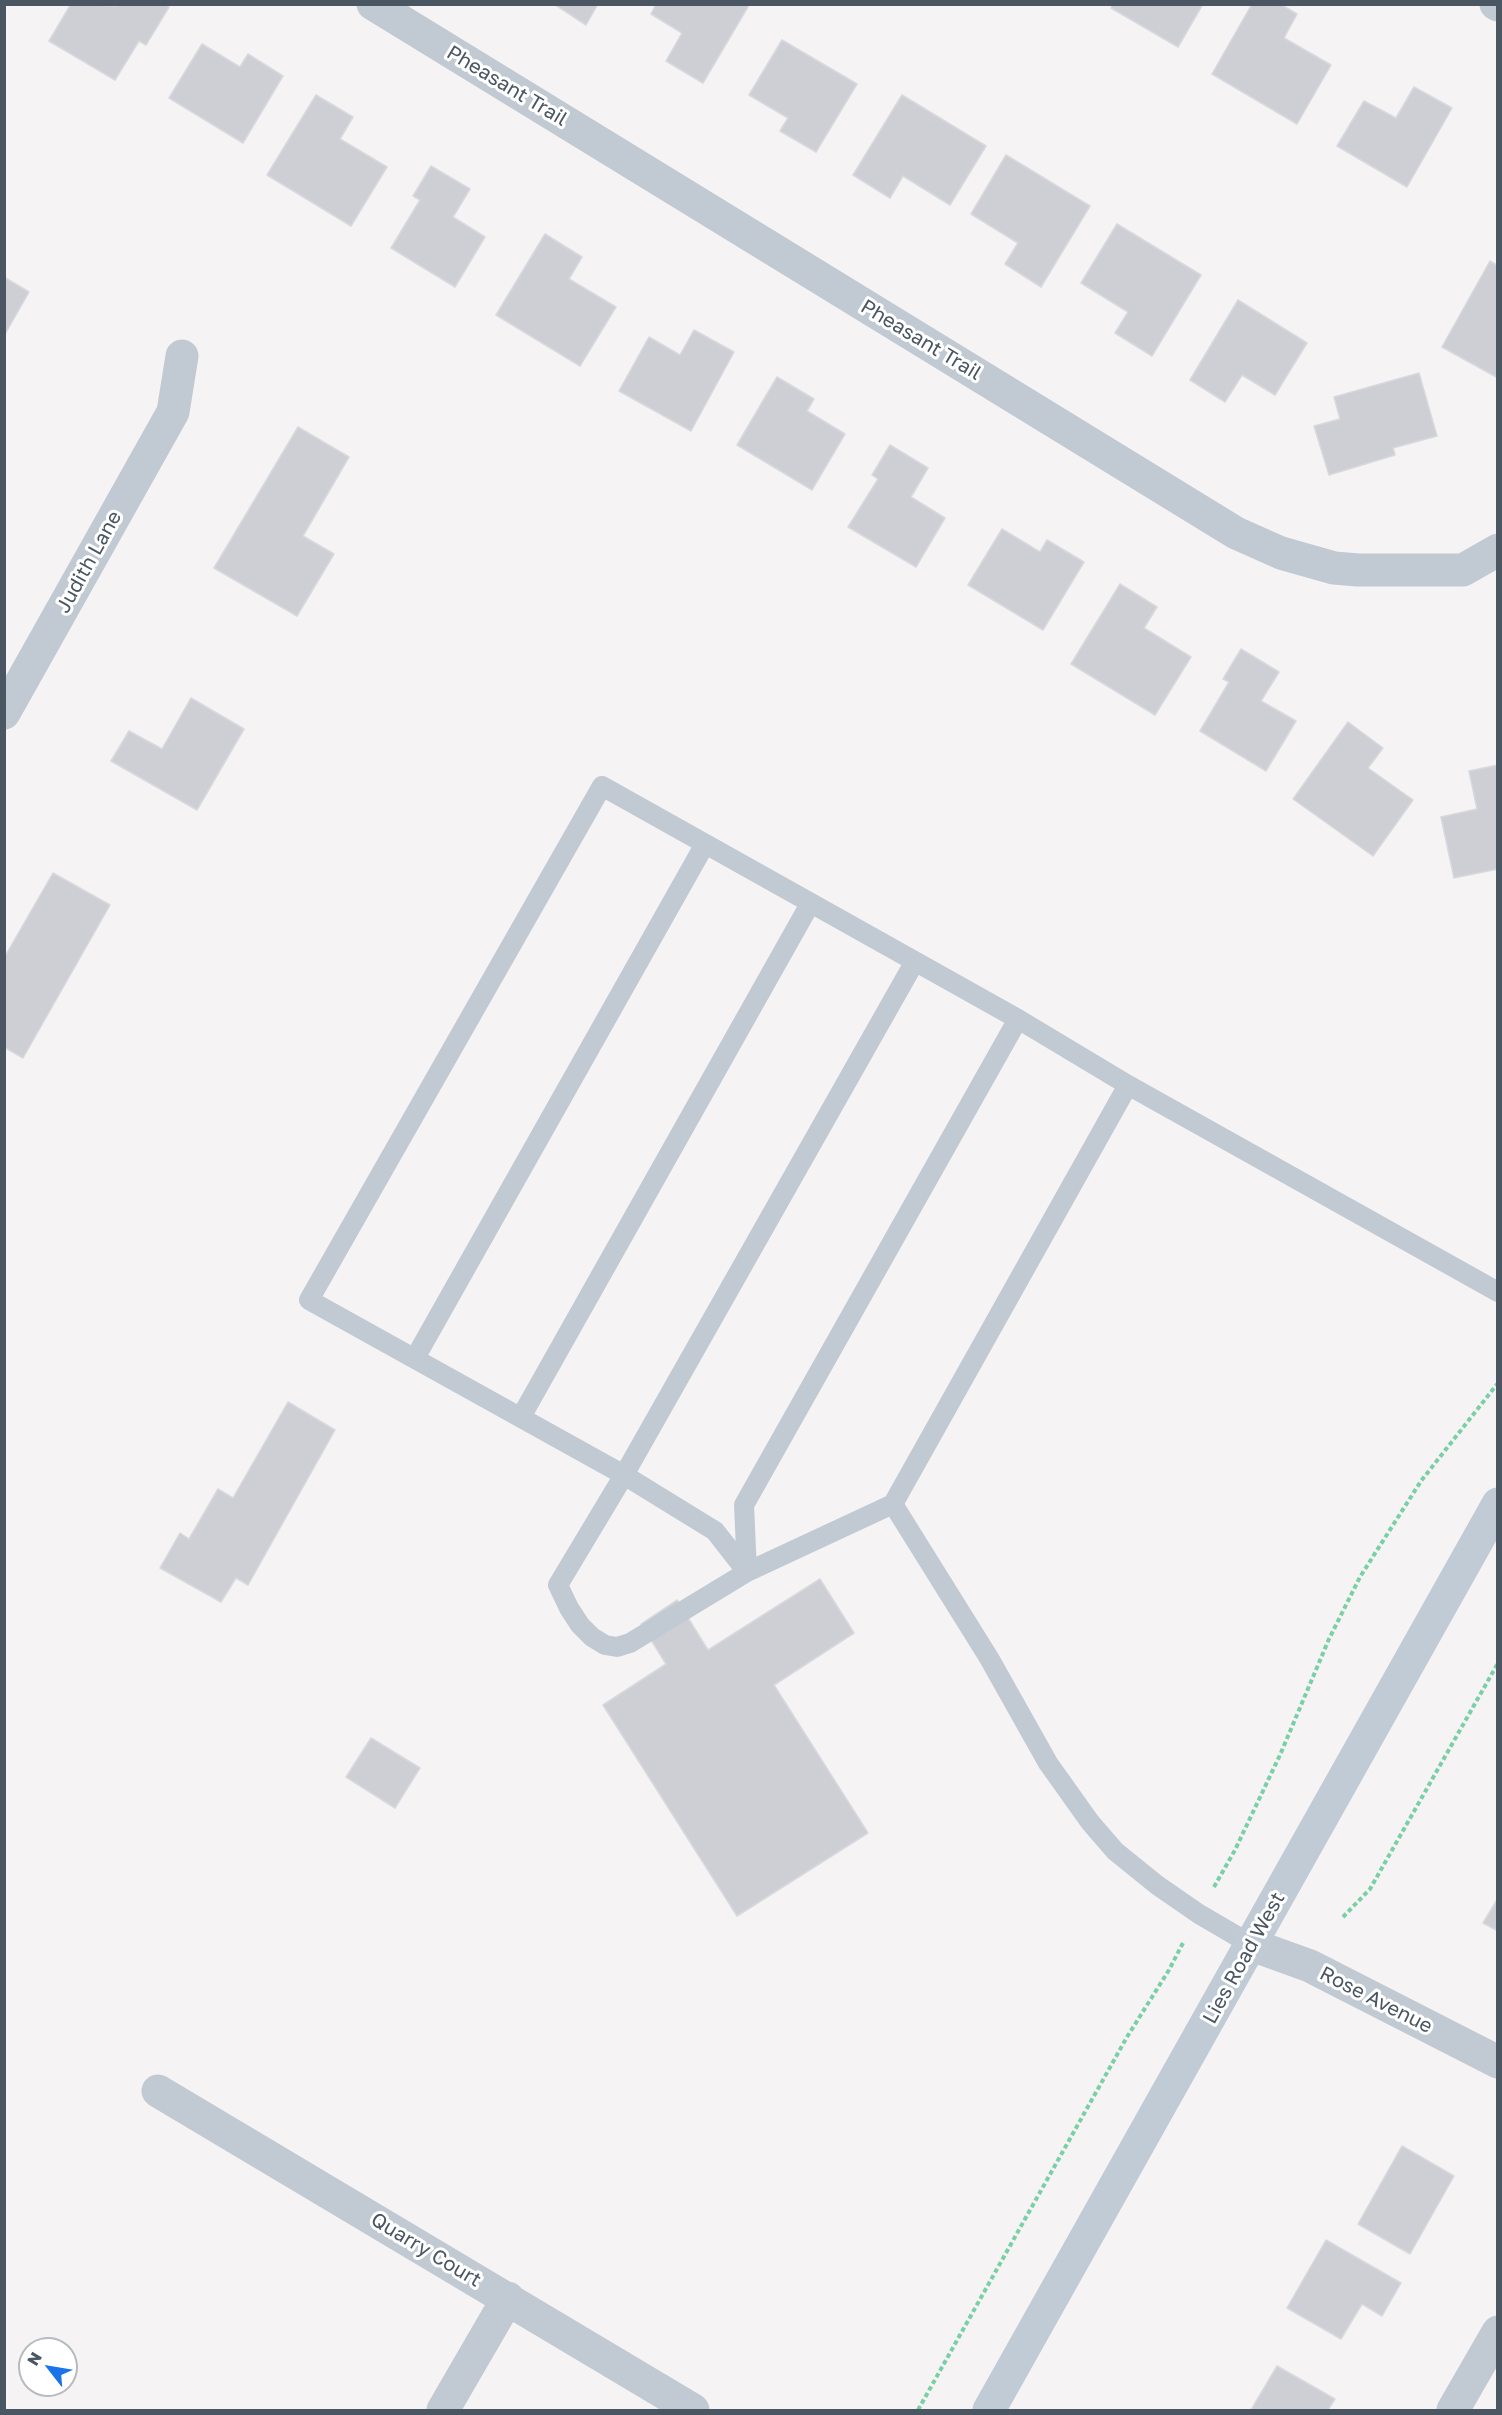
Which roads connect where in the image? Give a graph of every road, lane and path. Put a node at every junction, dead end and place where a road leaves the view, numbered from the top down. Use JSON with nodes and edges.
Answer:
{"nodes":[{"id":1,"x":373,"y":4,"type":"edge"},
{"id":2,"x":182,"y":356,"type":"dead end"},
{"id":3,"x":1497,"y":550,"type":"edge"},
{"id":4,"x":4,"y":713,"type":"edge"},
{"id":5,"x":705,"y":844,"type":"junction"},
{"id":6,"x":810,"y":904,"type":"junction"},
{"id":7,"x":914,"y":963,"type":"junction"},
{"id":8,"x":1018,"y":1019,"type":"junction"},
{"id":9,"x":1128,"y":1085,"type":"junction"},
{"id":10,"x":1497,"y":1292,"type":"edge"},
{"id":11,"x":415,"y":1359,"type":"junction"},
{"id":12,"x":521,"y":1417,"type":"junction"},
{"id":13,"x":624,"y":1475,"type":"junction"},
{"id":14,"x":892,"y":1504,"type":"junction"},
{"id":15,"x":1497,"y":1504,"type":"edge"},
{"id":16,"x":747,"y":1572,"type":"junction"},
{"id":17,"x":1497,"y":1663,"type":"edge"},
{"id":18,"x":1343,"y":1917,"type":"dead end"},
{"id":19,"x":1252,"y":1945,"type":"junction"},
{"id":20,"x":1497,"y":2062,"type":"edge"},
{"id":21,"x":158,"y":2091,"type":"dead end"},
{"id":22,"x":508,"y":2298,"type":"junction"},
{"id":23,"x":1497,"y":2332,"type":"edge"},
{"id":24,"x":443,"y":2410,"type":"edge"},
{"id":25,"x":693,"y":2410,"type":"edge"},
{"id":26,"x":990,"y":2410,"type":"edge"},
{"id":27,"x":1454,"y":2410,"type":"edge"}],
"edges":[{"from":1,"to":3,"type":"street","name":"Pheasant Trail"},
{"from":2,"to":4,"type":"street","name":"Judith Lane"},
{"from":5,"to":6,"type":"lane"},
{"from":5,"to":11,"type":"lane"},
{"from":5,"to":11,"type":"lane"},
{"from":6,"to":7,"type":"lane"},
{"from":6,"to":12,"type":"lane"},
{"from":7,"to":8,"type":"lane"},
{"from":7,"to":13,"type":"lane"},
{"from":8,"to":9,"type":"lane"},
{"from":8,"to":16,"type":"lane"},
{"from":9,"to":10,"type":"lane"},
{"from":9,"to":14,"type":"lane"},
{"from":11,"to":12,"type":"lane"},
{"from":12,"to":13,"type":"lane"},
{"from":13,"to":16,"type":"lane"},
{"from":13,"to":16,"type":"lane"},
{"from":14,"to":16,"type":"lane"},
{"from":14,"to":19,"type":"lane"},
{"from":15,"to":19,"type":"street","name":"Lies Road West"},
{"from":17,"to":18,"type":"path"},
{"from":19,"to":20,"type":"street","name":"Rose Avenue"},
{"from":19,"to":26,"type":"street","name":"Lies Road West"},
{"from":21,"to":22,"type":"street","name":"Quarry Court"},
{"from":22,"to":24,"type":"street"},
{"from":22,"to":25,"type":"street","name":"Quarry Court"},
{"from":23,"to":27,"type":"street"}]}
